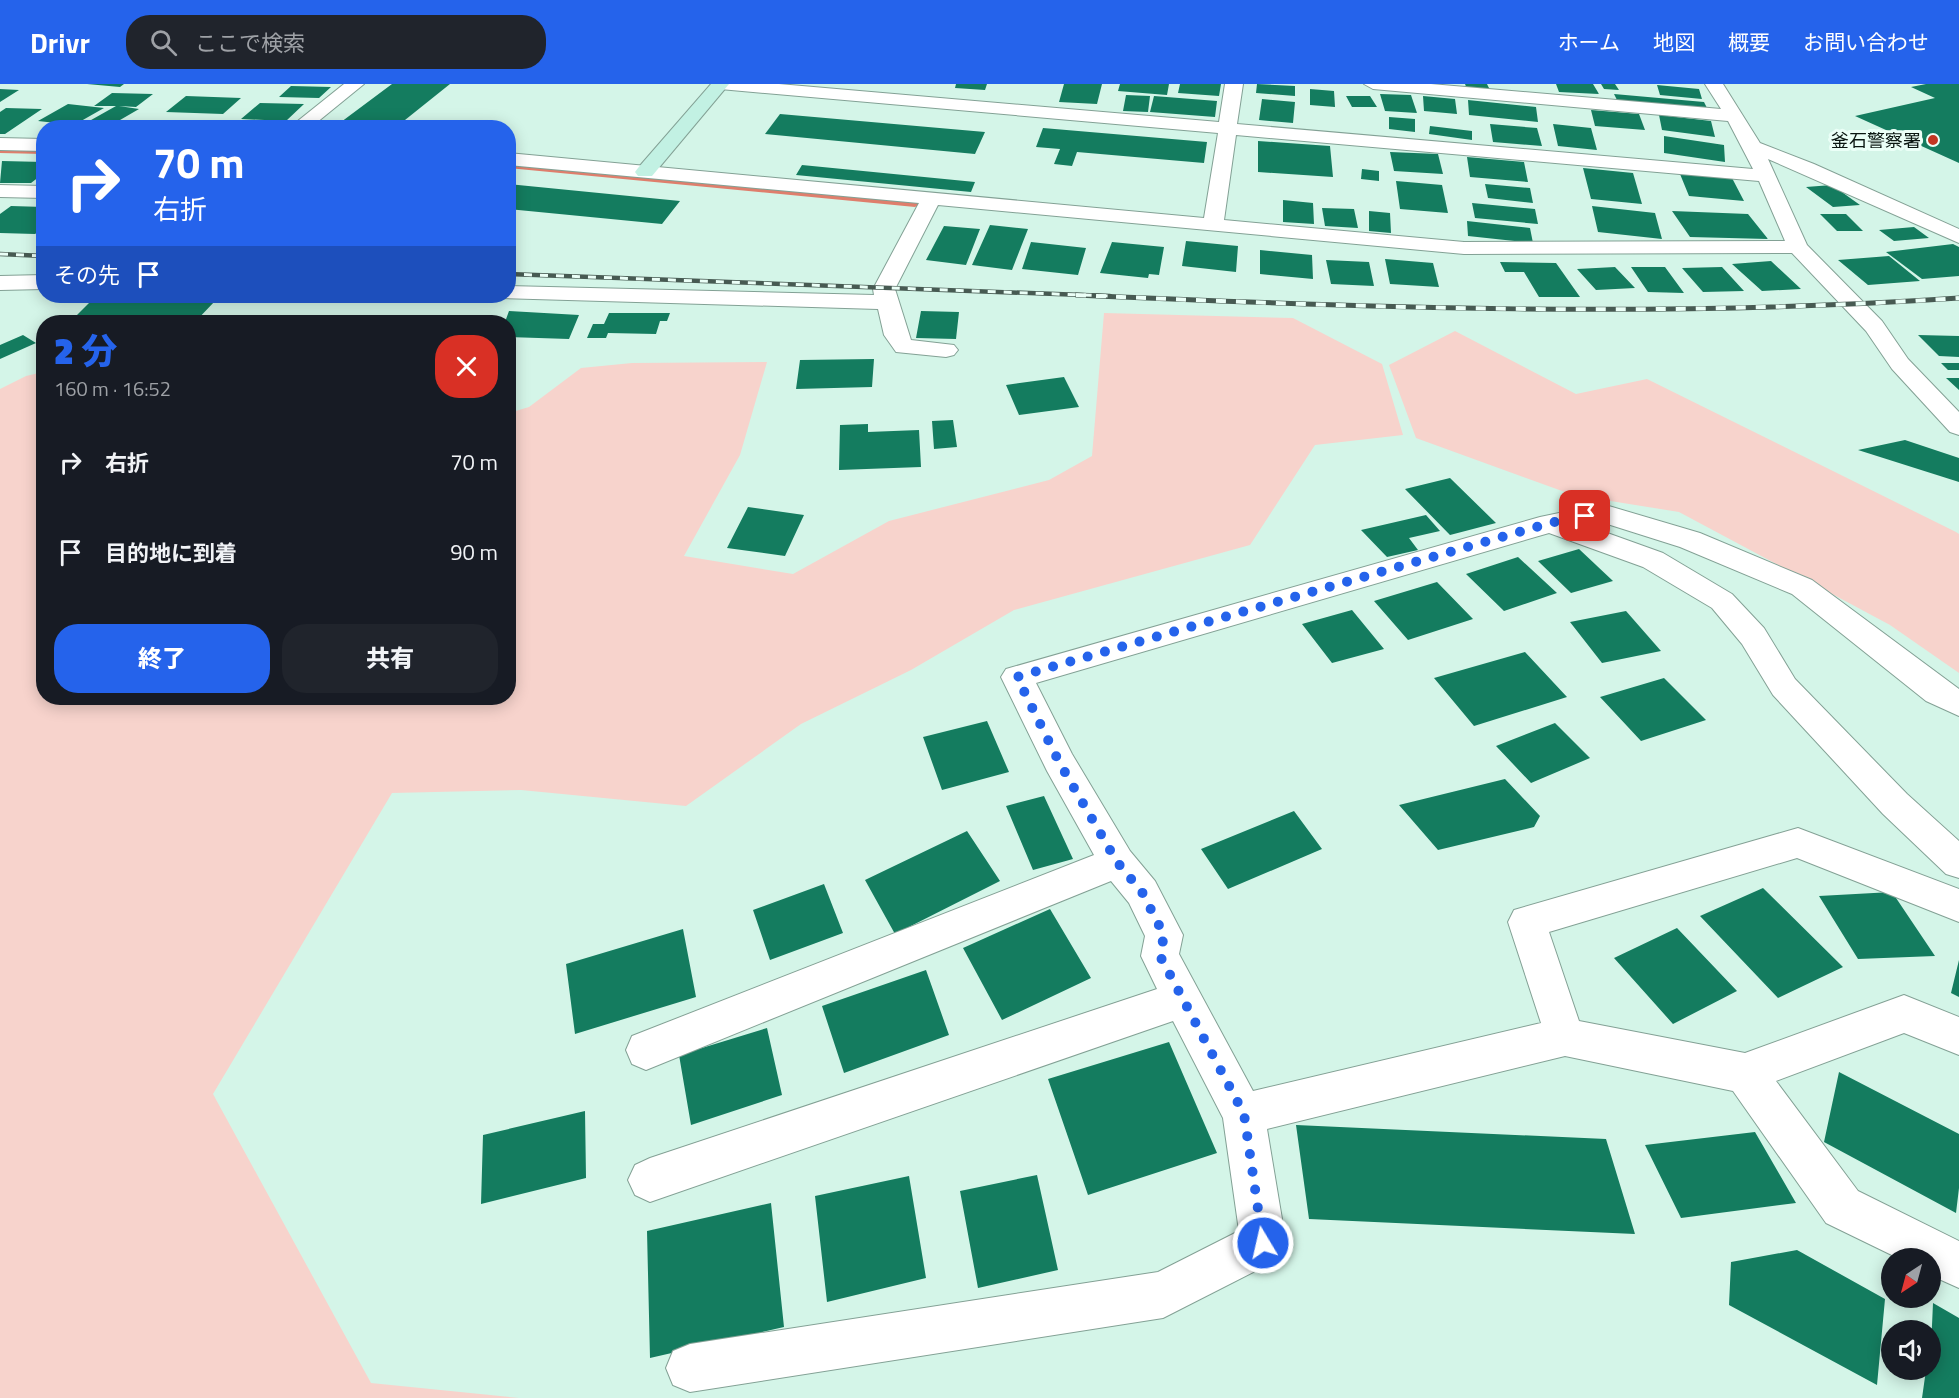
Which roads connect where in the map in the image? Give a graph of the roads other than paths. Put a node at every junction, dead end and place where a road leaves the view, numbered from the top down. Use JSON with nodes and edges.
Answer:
{"nodes":[{"id":1,"x":355,"y":84,"type":"edge"},
{"id":2,"x":720,"y":84,"type":"edge"},
{"id":3,"x":1234,"y":84,"type":"edge"},
{"id":4,"x":1373,"y":84,"type":"edge"},
{"id":5,"x":1714,"y":84,"type":"edge"},
{"id":6,"x":1735,"y":116,"type":"junction"},
{"id":7,"x":308,"y":120,"type":"edge"},
{"id":8,"x":1227,"y":129,"type":"junction"},
{"id":9,"x":0,"y":144,"type":"edge"},
{"id":10,"x":36,"y":145,"type":"edge"},
{"id":11,"x":1753,"y":147,"type":"junction"},
{"id":12,"x":516,"y":160,"type":"edge"},
{"id":13,"x":645,"y":172,"type":"junction"},
{"id":14,"x":1766,"y":176,"type":"junction"},
{"id":15,"x":0,"y":192,"type":"edge"},
{"id":16,"x":36,"y":192,"type":"edge"},
{"id":17,"x":931,"y":199,"type":"junction"},
{"id":18,"x":1213,"y":225,"type":"junction"},
{"id":19,"x":1959,"y":237,"type":"edge"},
{"id":20,"x":1798,"y":247,"type":"junction"},
{"id":21,"x":36,"y":282,"type":"edge"},
{"id":22,"x":0,"y":284,"type":"edge"},
{"id":23,"x":516,"y":293,"type":"edge"},
{"id":24,"x":886,"y":302,"type":"junction"},
{"id":25,"x":946,"y":350,"type":"dead end"},
{"id":26,"x":1959,"y":427,"type":"edge"},
{"id":27,"x":1550,"y":523,"type":"junction"},
{"id":28,"x":1959,"y":704,"type":"edge"},
{"id":29,"x":1117,"y":862,"type":"junction"},
{"id":30,"x":1959,"y":863,"type":"edge"},
{"id":31,"x":1959,"y":906,"type":"edge"},
{"id":32,"x":1182,"y":999,"type":"junction"},
{"id":33,"x":1959,"y":1036,"type":"edge"},
{"id":34,"x":1565,"y":1037,"type":"junction"},
{"id":35,"x":646,"y":1050,"type":"dead end"},
{"id":36,"x":1745,"y":1073,"type":"junction"},
{"id":37,"x":1244,"y":1114,"type":"junction"},
{"id":38,"x":650,"y":1180,"type":"dead end"},
{"id":39,"x":1959,"y":1265,"type":"edge"},
{"id":40,"x":690,"y":1368,"type":"dead end"}],
"edges":[{"from":1,"to":7,"type":"street"},
{"from":2,"to":8,"type":"street"},
{"from":2,"to":13,"type":"street"},
{"from":3,"to":8,"type":"street"},
{"from":4,"to":6,"type":"street"},
{"from":5,"to":6,"type":"street"},
{"from":6,"to":11,"type":"street"},
{"from":8,"to":14,"type":"street"},
{"from":8,"to":18,"type":"street"},
{"from":9,"to":10,"type":"street"},
{"from":11,"to":14,"type":"street"},
{"from":11,"to":19,"type":"street"},
{"from":12,"to":13,"type":"street"},
{"from":13,"to":17,"type":"street"},
{"from":14,"to":20,"type":"street"},
{"from":15,"to":16,"type":"street"},
{"from":17,"to":18,"type":"street"},
{"from":17,"to":24,"type":"street"},
{"from":18,"to":20,"type":"street"},
{"from":20,"to":26,"type":"street"},
{"from":21,"to":22,"type":"street"},
{"from":23,"to":24,"type":"street"},
{"from":24,"to":25,"type":"street"},
{"from":27,"to":28,"type":"street"},
{"from":27,"to":29,"type":"street"},
{"from":27,"to":30,"type":"street"},
{"from":29,"to":32,"type":"street"},
{"from":29,"to":35,"type":"street"},
{"from":31,"to":34,"type":"street"},
{"from":32,"to":37,"type":"street"},
{"from":32,"to":38,"type":"street"},
{"from":33,"to":36,"type":"street"},
{"from":34,"to":36,"type":"street"},
{"from":34,"to":37,"type":"street"},
{"from":36,"to":39,"type":"street"},
{"from":37,"to":40,"type":"street"}]}
